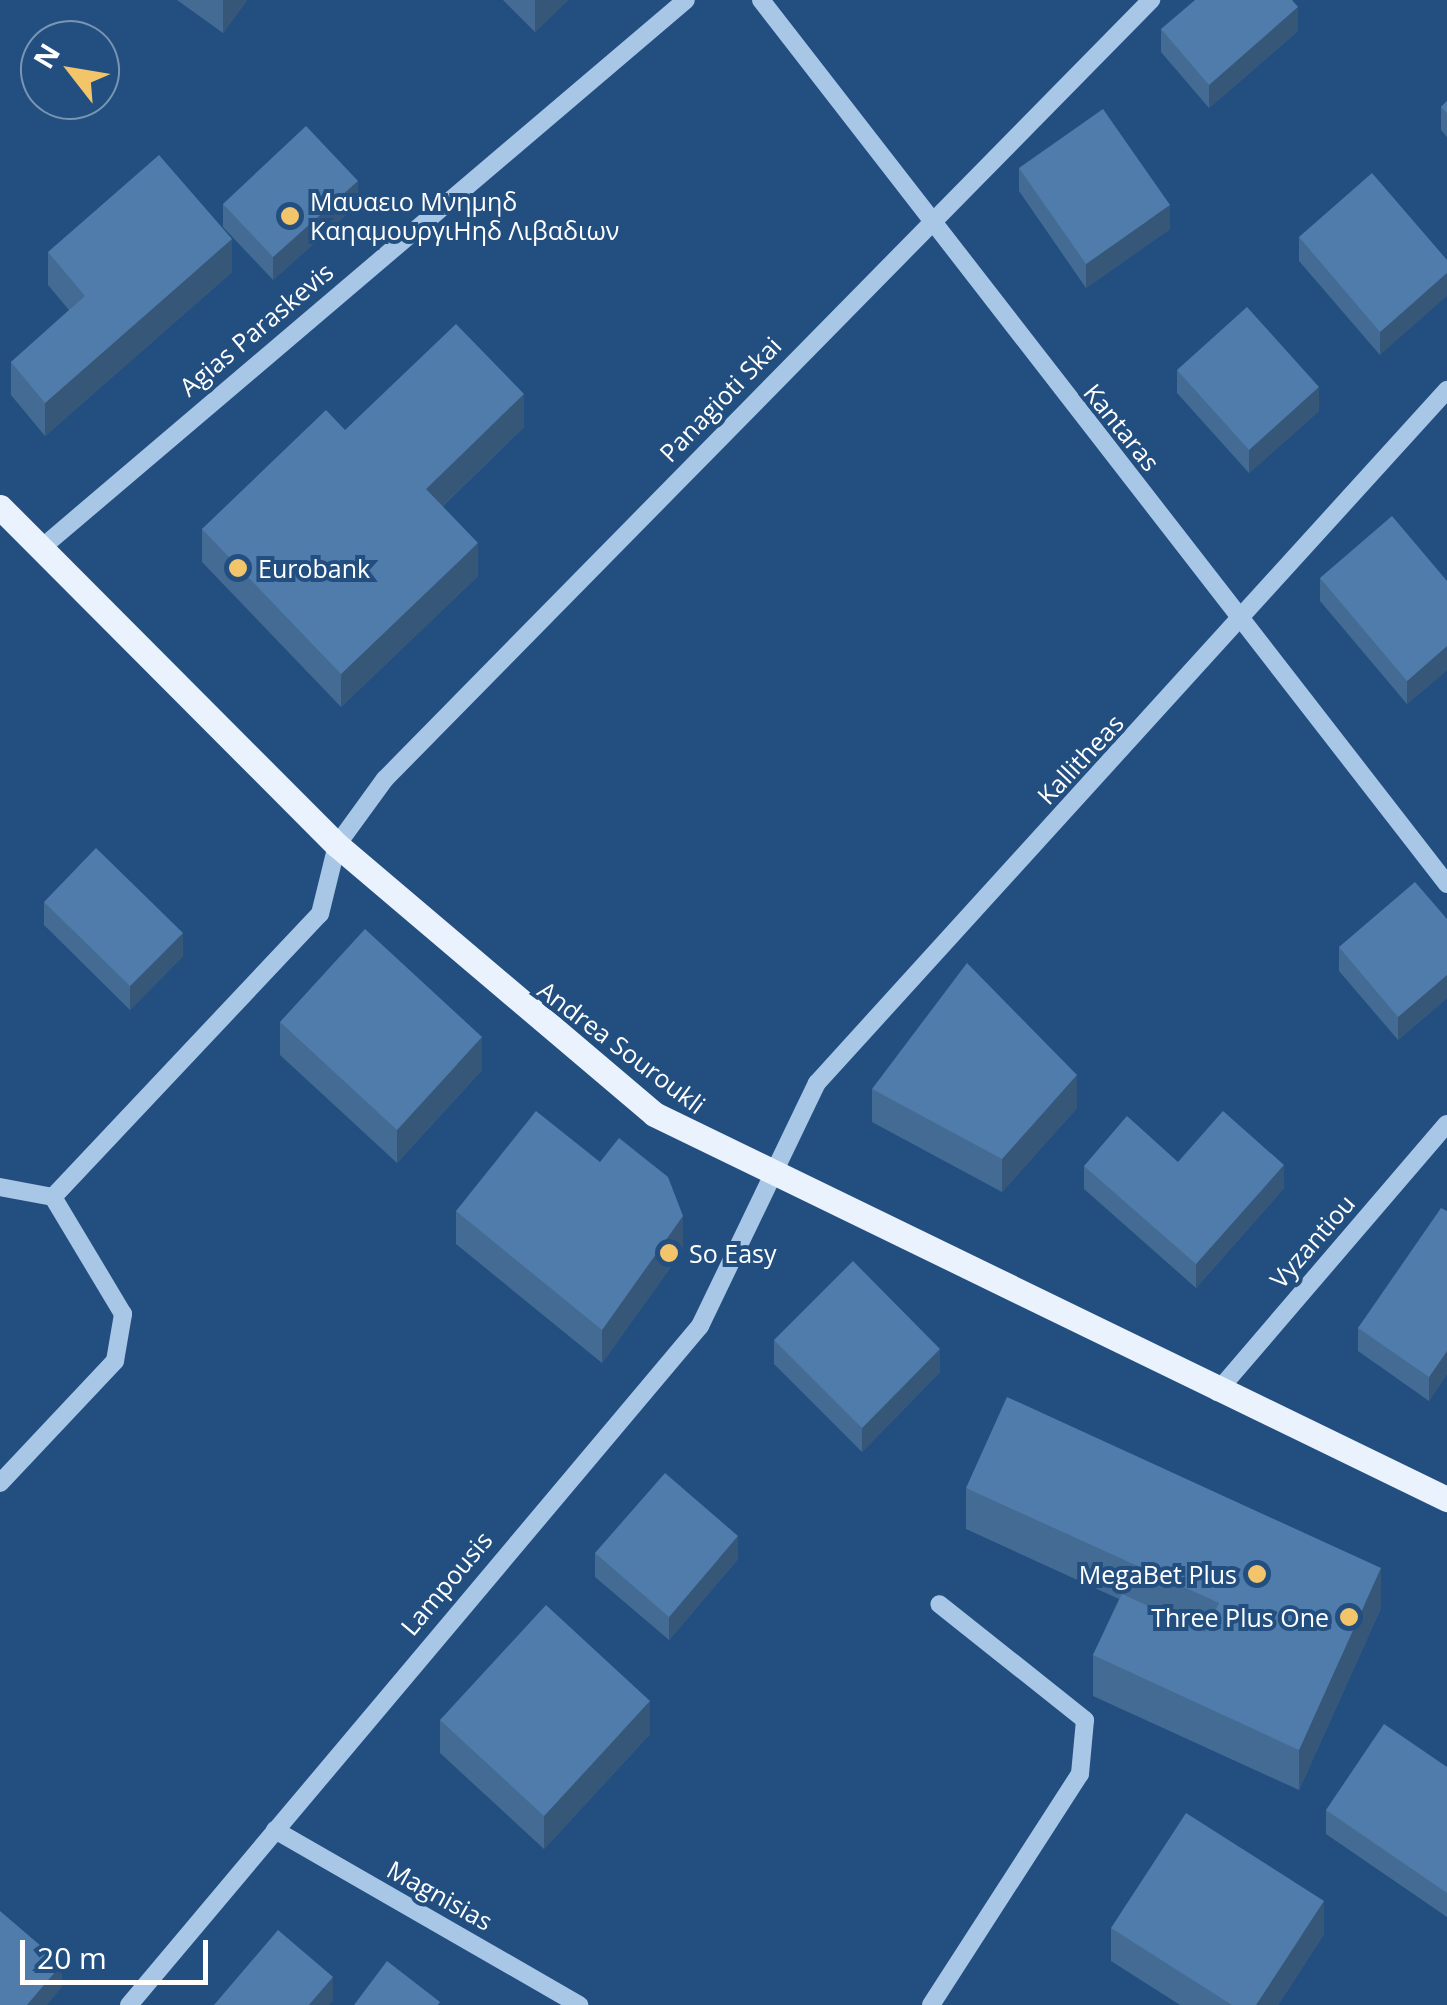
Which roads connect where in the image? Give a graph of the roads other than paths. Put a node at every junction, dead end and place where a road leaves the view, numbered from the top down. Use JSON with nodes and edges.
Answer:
{"nodes":[{"id":1,"x":686,"y":0,"type":"edge"},
{"id":2,"x":761,"y":0,"type":"edge"},
{"id":3,"x":1151,"y":0,"type":"edge"},
{"id":4,"x":927,"y":223,"type":"junction"},
{"id":5,"x":1447,"y":390,"type":"edge"},
{"id":6,"x":0,"y":507,"type":"edge"},
{"id":7,"x":45,"y":545,"type":"junction"},
{"id":8,"x":1243,"y":619,"type":"junction"},
{"id":9,"x":337,"y":845,"type":"junction"},
{"id":10,"x":1447,"y":884,"type":"edge"},
{"id":11,"x":1447,"y":1124,"type":"edge"},
{"id":12,"x":777,"y":1178,"type":"junction"},
{"id":13,"x":0,"y":1187,"type":"edge"},
{"id":14,"x":53,"y":1197,"type":"junction"},
{"id":15,"x":1216,"y":1392,"type":"junction"},
{"id":16,"x":0,"y":1483,"type":"edge"},
{"id":17,"x":1447,"y":1498,"type":"edge"},
{"id":18,"x":940,"y":1604,"type":"dead end"},
{"id":19,"x":275,"y":1830,"type":"junction"},
{"id":20,"x":129,"y":2005,"type":"edge"},
{"id":21,"x":579,"y":2005,"type":"edge"},
{"id":22,"x":930,"y":2005,"type":"edge"}],
"edges":[{"from":1,"to":7,"type":"street","name":"Agias Paraskevis"},
{"from":2,"to":4,"type":"street","name":"Kantaras"},
{"from":3,"to":4,"type":"street","name":"Panagioti Skai"},
{"from":4,"to":8,"type":"street","name":"Kantaras"},
{"from":4,"to":9,"type":"street","name":"Panagioti Skai"},
{"from":5,"to":8,"type":"street","name":"Kallitheas"},
{"from":6,"to":7,"type":"main road","name":"Andrea Souroukli"},
{"from":7,"to":9,"type":"main road","name":"Andrea Souroukli"},
{"from":8,"to":10,"type":"street","name":"Kantaras"},
{"from":8,"to":12,"type":"street","name":"Kallitheas"},
{"from":9,"to":12,"type":"main road","name":"Andrea Souroukli"},
{"from":9,"to":14,"type":"street"},
{"from":11,"to":15,"type":"street","name":"Vyzantiou"},
{"from":12,"to":15,"type":"main road","name":"Andrea Souroukli"},
{"from":12,"to":19,"type":"street","name":"Lampousis"},
{"from":13,"to":14,"type":"street"},
{"from":14,"to":16,"type":"street"},
{"from":15,"to":17,"type":"main road","name":"Andrea Souroukli"},
{"from":18,"to":22,"type":"street"},
{"from":19,"to":20,"type":"street","name":"Lampousis"},
{"from":19,"to":21,"type":"street","name":"Magnisias"}]}
